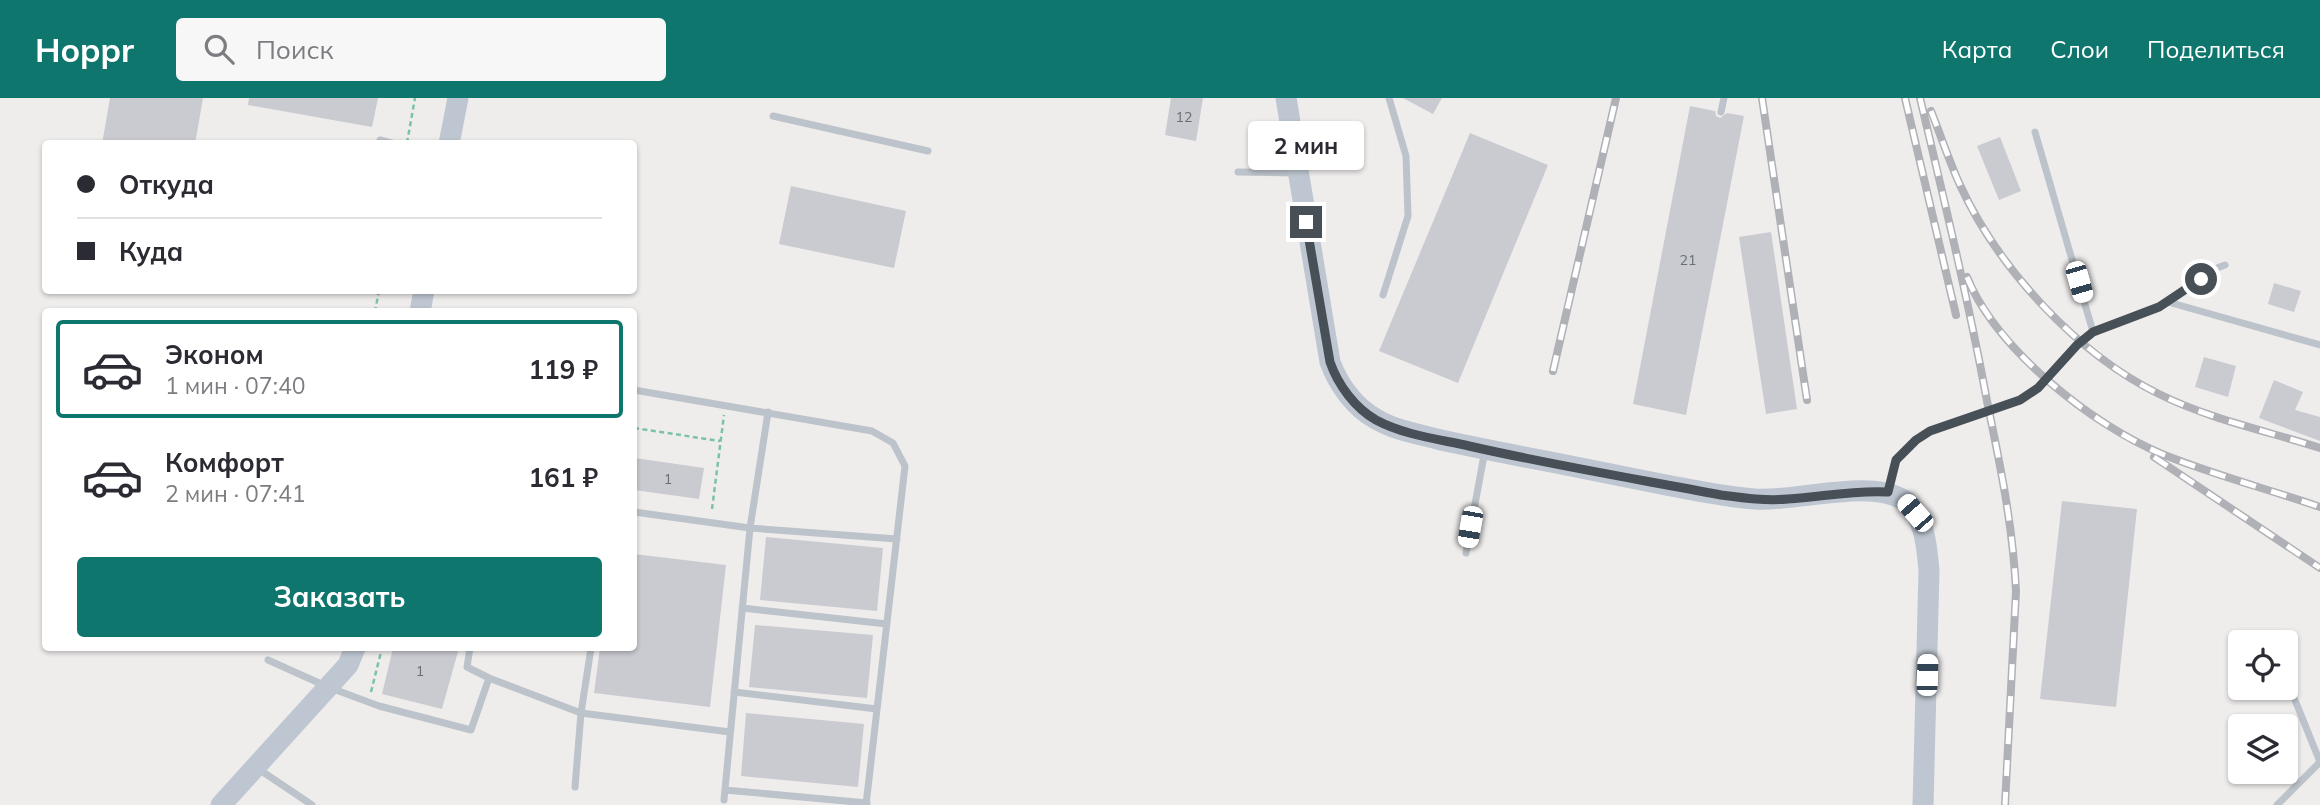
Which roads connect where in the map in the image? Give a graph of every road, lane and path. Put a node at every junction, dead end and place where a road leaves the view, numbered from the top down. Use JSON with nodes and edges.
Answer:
{"nodes":[{"id":1,"x":415,"y":98,"type":"edge"},
{"id":2,"x":458,"y":98,"type":"edge"},
{"id":3,"x":1286,"y":98,"type":"edge"},
{"id":4,"x":1389,"y":98,"type":"edge"},
{"id":5,"x":1724,"y":98,"type":"edge"},
{"id":6,"x":1721,"y":112,"type":"dead end"},
{"id":7,"x":773,"y":117,"type":"dead end"},
{"id":8,"x":2035,"y":132,"type":"dead end"},
{"id":9,"x":408,"y":140,"type":"edge"},
{"id":10,"x":450,"y":140,"type":"edge"},
{"id":11,"x":928,"y":151,"type":"dead end"},
{"id":12,"x":1238,"y":172,"type":"dead end"},
{"id":13,"x":1298,"y":173,"type":"junction"},
{"id":14,"x":2225,"y":265,"type":"dead end"},
{"id":15,"x":1383,"y":295,"type":"dead end"},
{"id":16,"x":2168,"y":302,"type":"junction"},
{"id":17,"x":2093,"y":332,"type":"junction"},
{"id":18,"x":2320,"y":345,"type":"edge"},
{"id":19,"x":637,"y":390,"type":"edge"},
{"id":20,"x":726,"y":405,"type":"junction"},
{"id":21,"x":768,"y":412,"type":"junction"},
{"id":22,"x":637,"y":428,"type":"edge"},
{"id":23,"x":721,"y":441,"type":"junction"},
{"id":24,"x":1485,"y":449,"type":"junction"},
{"id":25,"x":1888,"y":492,"type":"junction"},
{"id":26,"x":637,"y":512,"type":"edge"},
{"id":27,"x":710,"y":523,"type":"junction"},
{"id":28,"x":750,"y":528,"type":"junction"},
{"id":29,"x":897,"y":539,"type":"junction"},
{"id":30,"x":1466,"y":553,"type":"dead end"},
{"id":31,"x":742,"y":608,"type":"junction"},
{"id":32,"x":887,"y":624,"type":"junction"},
{"id":33,"x":354,"y":651,"type":"edge"},
{"id":34,"x":381,"y":651,"type":"edge"},
{"id":35,"x":470,"y":651,"type":"edge"},
{"id":36,"x":591,"y":651,"type":"edge"},
{"id":37,"x":268,"y":660,"type":"dead end"},
{"id":38,"x":489,"y":678,"type":"junction"},
{"id":39,"x":328,"y":687,"type":"junction"},
{"id":40,"x":734,"y":692,"type":"junction"},
{"id":41,"x":2295,"y":700,"type":"dead end"},
{"id":42,"x":368,"y":702,"type":"junction"},
{"id":43,"x":877,"y":709,"type":"junction"},
{"id":44,"x":581,"y":713,"type":"junction"},
{"id":45,"x":730,"y":732,"type":"junction"},
{"id":46,"x":2320,"y":762,"type":"edge"},
{"id":47,"x":256,"y":767,"type":"junction"},
{"id":48,"x":575,"y":787,"type":"dead end"},
{"id":49,"x":725,"y":790,"type":"junction"},
{"id":50,"x":724,"y":800,"type":"dead end"},
{"id":51,"x":867,"y":804,"type":"edge"},
{"id":52,"x":221,"y":805,"type":"edge"},
{"id":53,"x":312,"y":805,"type":"edge"},
{"id":54,"x":1923,"y":805,"type":"edge"},
{"id":55,"x":2277,"y":805,"type":"edge"}],
"edges":[{"from":1,"to":9,"type":"path"},
{"from":2,"to":10,"type":"street"},
{"from":3,"to":13,"type":"street"},
{"from":4,"to":15,"type":"lane"},
{"from":5,"to":6,"type":"lane"},
{"from":7,"to":11,"type":"lane"},
{"from":8,"to":17,"type":"lane"},
{"from":12,"to":13,"type":"lane"},
{"from":13,"to":24,"type":"street"},
{"from":14,"to":16,"type":"lane"},
{"from":16,"to":17,"type":"lane"},
{"from":16,"to":18,"type":"lane"},
{"from":17,"to":25,"type":"lane"},
{"from":19,"to":20,"type":"lane"},
{"from":20,"to":21,"type":"lane"},
{"from":20,"to":23,"type":"path"},
{"from":21,"to":28,"type":"lane"},
{"from":21,"to":29,"type":"lane"},
{"from":22,"to":23,"type":"path"},
{"from":23,"to":27,"type":"path"},
{"from":24,"to":25,"type":"street"},
{"from":24,"to":30,"type":"lane"},
{"from":25,"to":54,"type":"street"},
{"from":26,"to":27,"type":"lane"},
{"from":27,"to":28,"type":"lane"},
{"from":28,"to":29,"type":"lane"},
{"from":28,"to":31,"type":"lane"},
{"from":29,"to":32,"type":"lane"},
{"from":31,"to":32,"type":"lane"},
{"from":31,"to":40,"type":"lane"},
{"from":32,"to":43,"type":"lane"},
{"from":33,"to":39,"type":"street"},
{"from":34,"to":42,"type":"path"},
{"from":35,"to":38,"type":"lane"},
{"from":36,"to":44,"type":"lane"},
{"from":37,"to":39,"type":"lane"},
{"from":38,"to":42,"type":"lane"},
{"from":38,"to":44,"type":"lane"},
{"from":39,"to":42,"type":"lane"},
{"from":39,"to":47,"type":"street"},
{"from":40,"to":43,"type":"lane"},
{"from":40,"to":45,"type":"lane"},
{"from":41,"to":46,"type":"lane"},
{"from":43,"to":51,"type":"lane"},
{"from":44,"to":45,"type":"lane"},
{"from":44,"to":48,"type":"lane"},
{"from":45,"to":49,"type":"lane"},
{"from":46,"to":55,"type":"lane"},
{"from":47,"to":52,"type":"street"},
{"from":47,"to":53,"type":"lane"},
{"from":49,"to":50,"type":"lane"},
{"from":49,"to":51,"type":"lane"}]}
